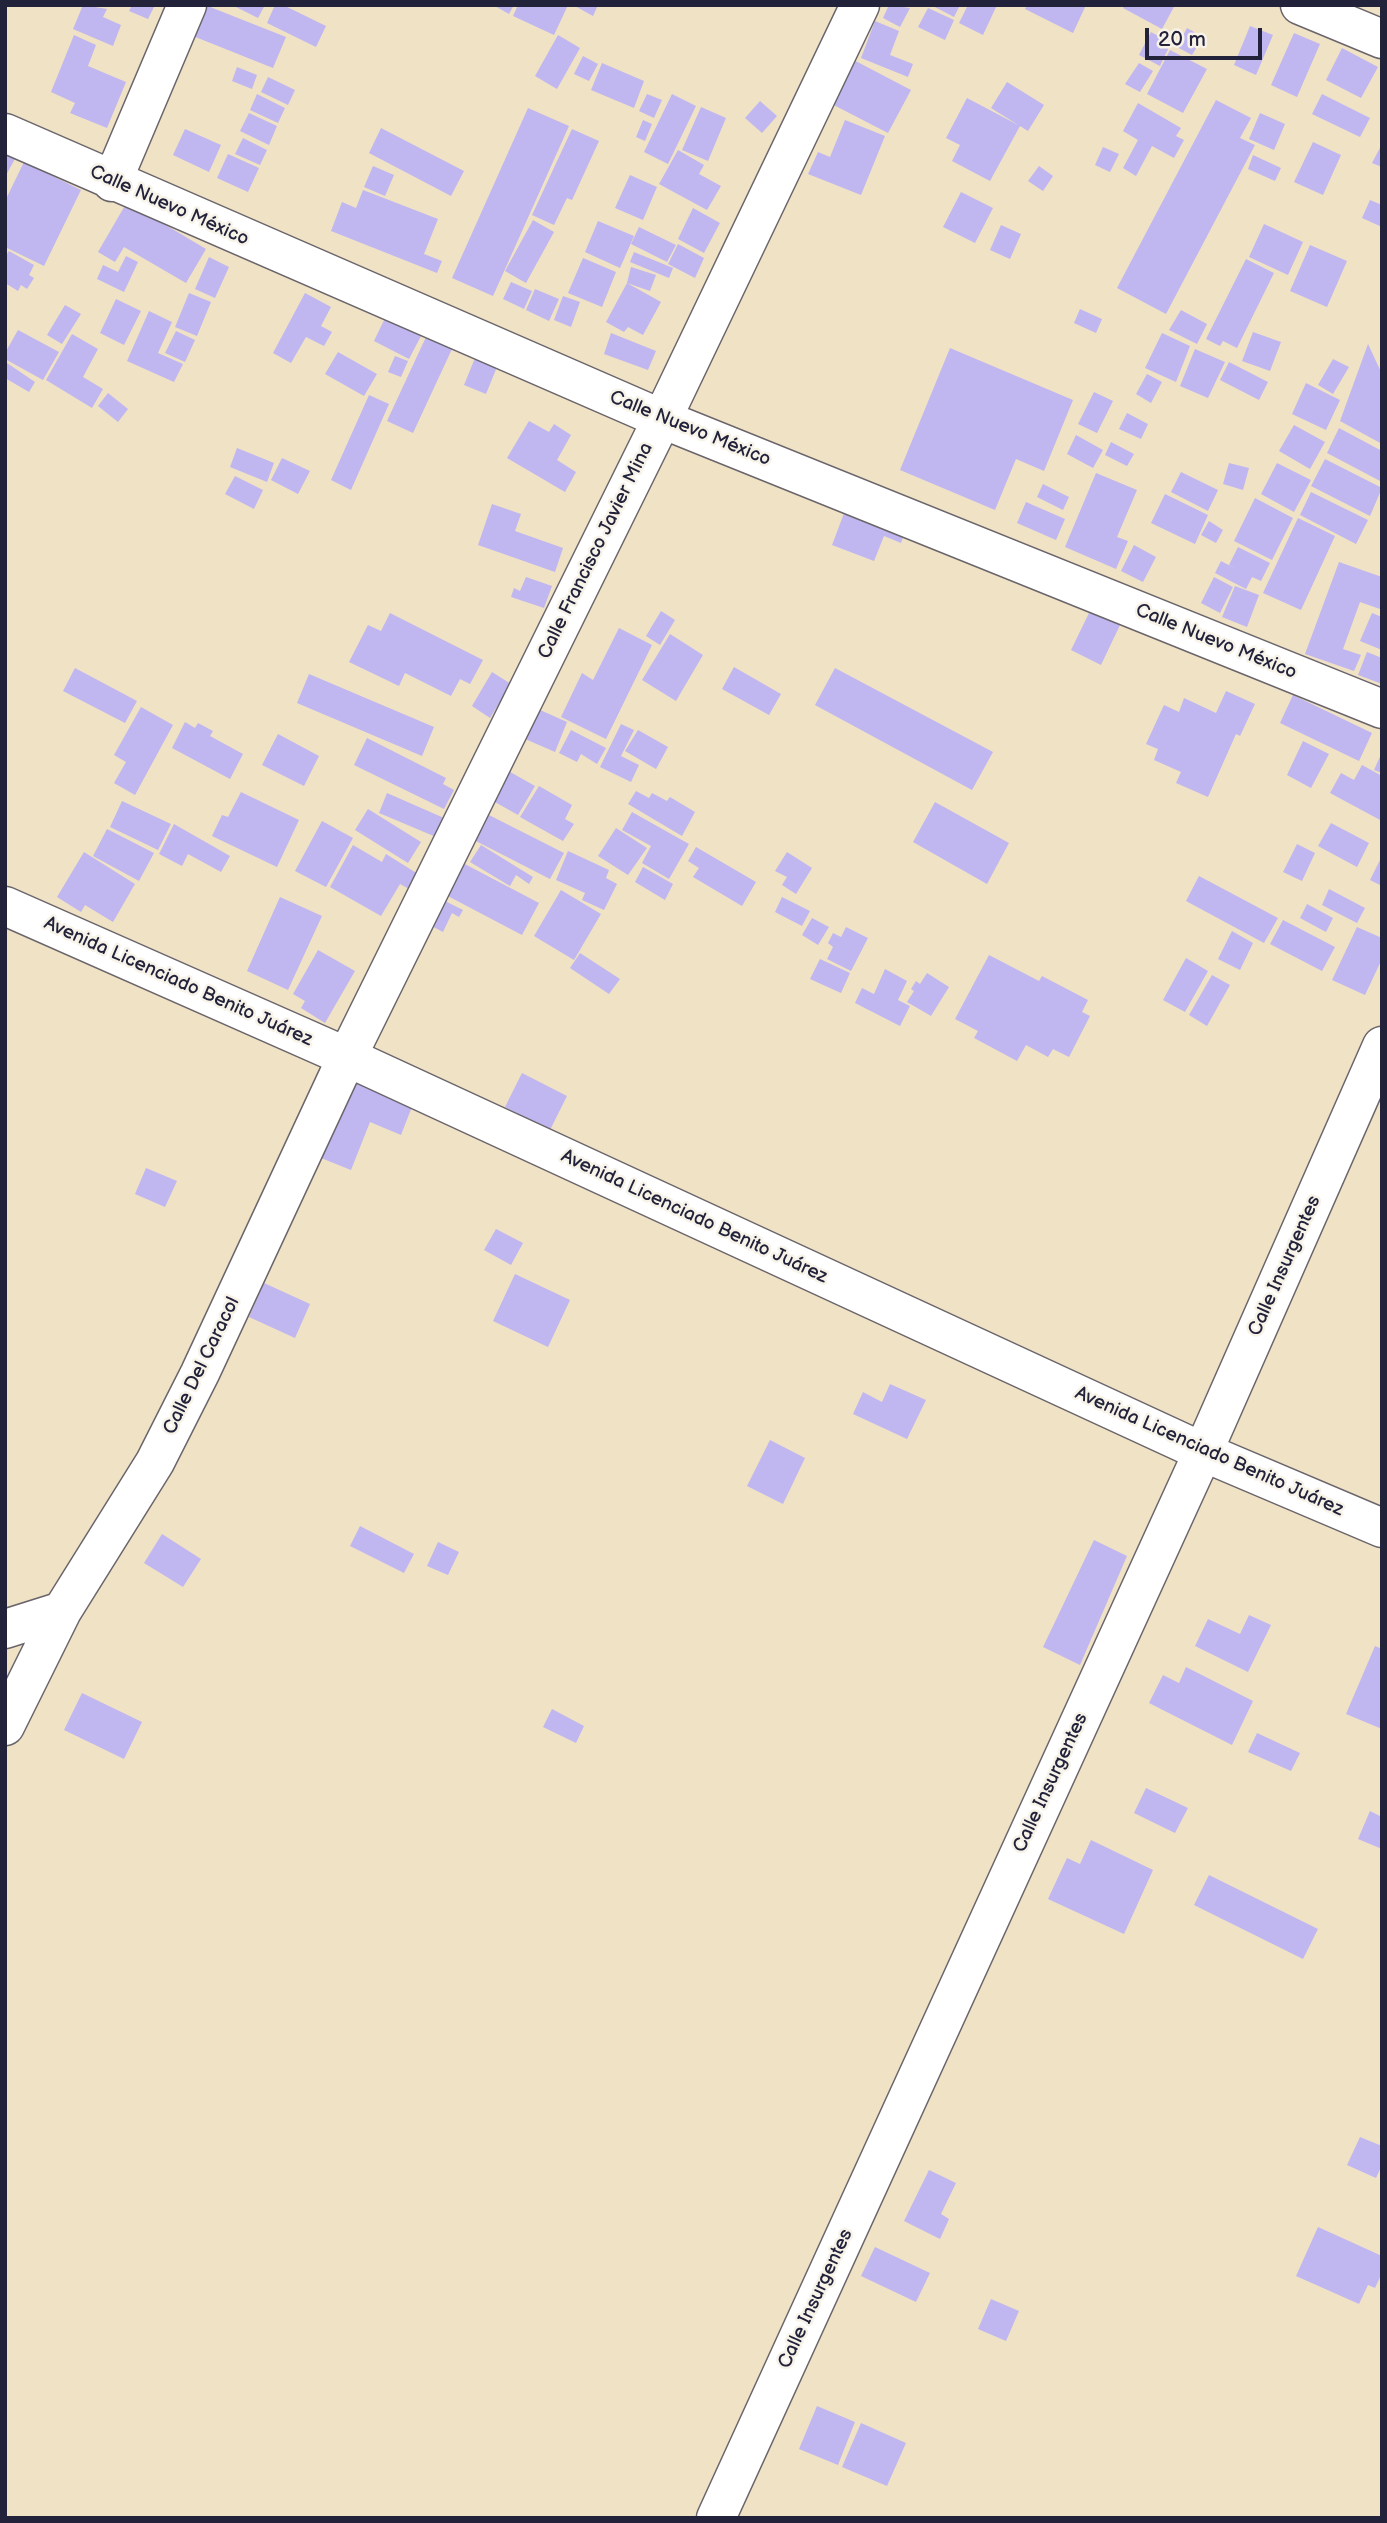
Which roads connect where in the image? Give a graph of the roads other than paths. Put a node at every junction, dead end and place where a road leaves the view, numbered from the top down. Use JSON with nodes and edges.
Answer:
{"nodes":[{"id":1,"x":187,"y":5,"type":"edge"},
{"id":2,"x":860,"y":5,"type":"edge"},
{"id":3,"x":1300,"y":5,"type":"edge"},
{"id":4,"x":1382,"y":39,"type":"edge"},
{"id":5,"x":5,"y":133,"type":"edge"},
{"id":6,"x":112,"y":182,"type":"junction"},
{"id":7,"x":662,"y":419,"type":"junction"},
{"id":8,"x":1382,"y":709,"type":"edge"},
{"id":9,"x":5,"y":906,"type":"edge"},
{"id":10,"x":1382,"y":1046,"type":"edge"},
{"id":11,"x":347,"y":1057,"type":"junction"},
{"id":12,"x":1203,"y":1452,"type":"junction"},
{"id":13,"x":1382,"y":1528,"type":"edge"},
{"id":14,"x":62,"y":1611,"type":"junction"},
{"id":15,"x":5,"y":1629,"type":"edge"},
{"id":16,"x":5,"y":1726,"type":"edge"},
{"id":17,"x":716,"y":2518,"type":"edge"}],
"edges":[{"from":1,"to":6,"type":"street"},
{"from":2,"to":7,"type":"street","name":"Calle Francisco Javier Mina"},
{"from":3,"to":4,"type":"street"},
{"from":5,"to":6,"type":"street","name":"Calle Nuevo México"},
{"from":6,"to":7,"type":"street","name":"Calle Nuevo México"},
{"from":7,"to":8,"type":"street","name":"Calle Nuevo México"},
{"from":7,"to":11,"type":"street","name":"Calle Francisco Javier Mina"},
{"from":9,"to":11,"type":"street","name":"Avenida Licenciado Benito Juárez"},
{"from":10,"to":12,"type":"street","name":"Calle Insurgentes"},
{"from":11,"to":12,"type":"street","name":"Avenida Licenciado Benito Juárez"},
{"from":11,"to":14,"type":"street","name":"Calle Del Caracol"},
{"from":12,"to":13,"type":"street","name":"Avenida Licenciado Benito Juárez"},
{"from":12,"to":17,"type":"street","name":"Calle Insurgentes"},
{"from":14,"to":15,"type":"street"},
{"from":14,"to":16,"type":"street","name":"Calle Del Caracol"}]}
